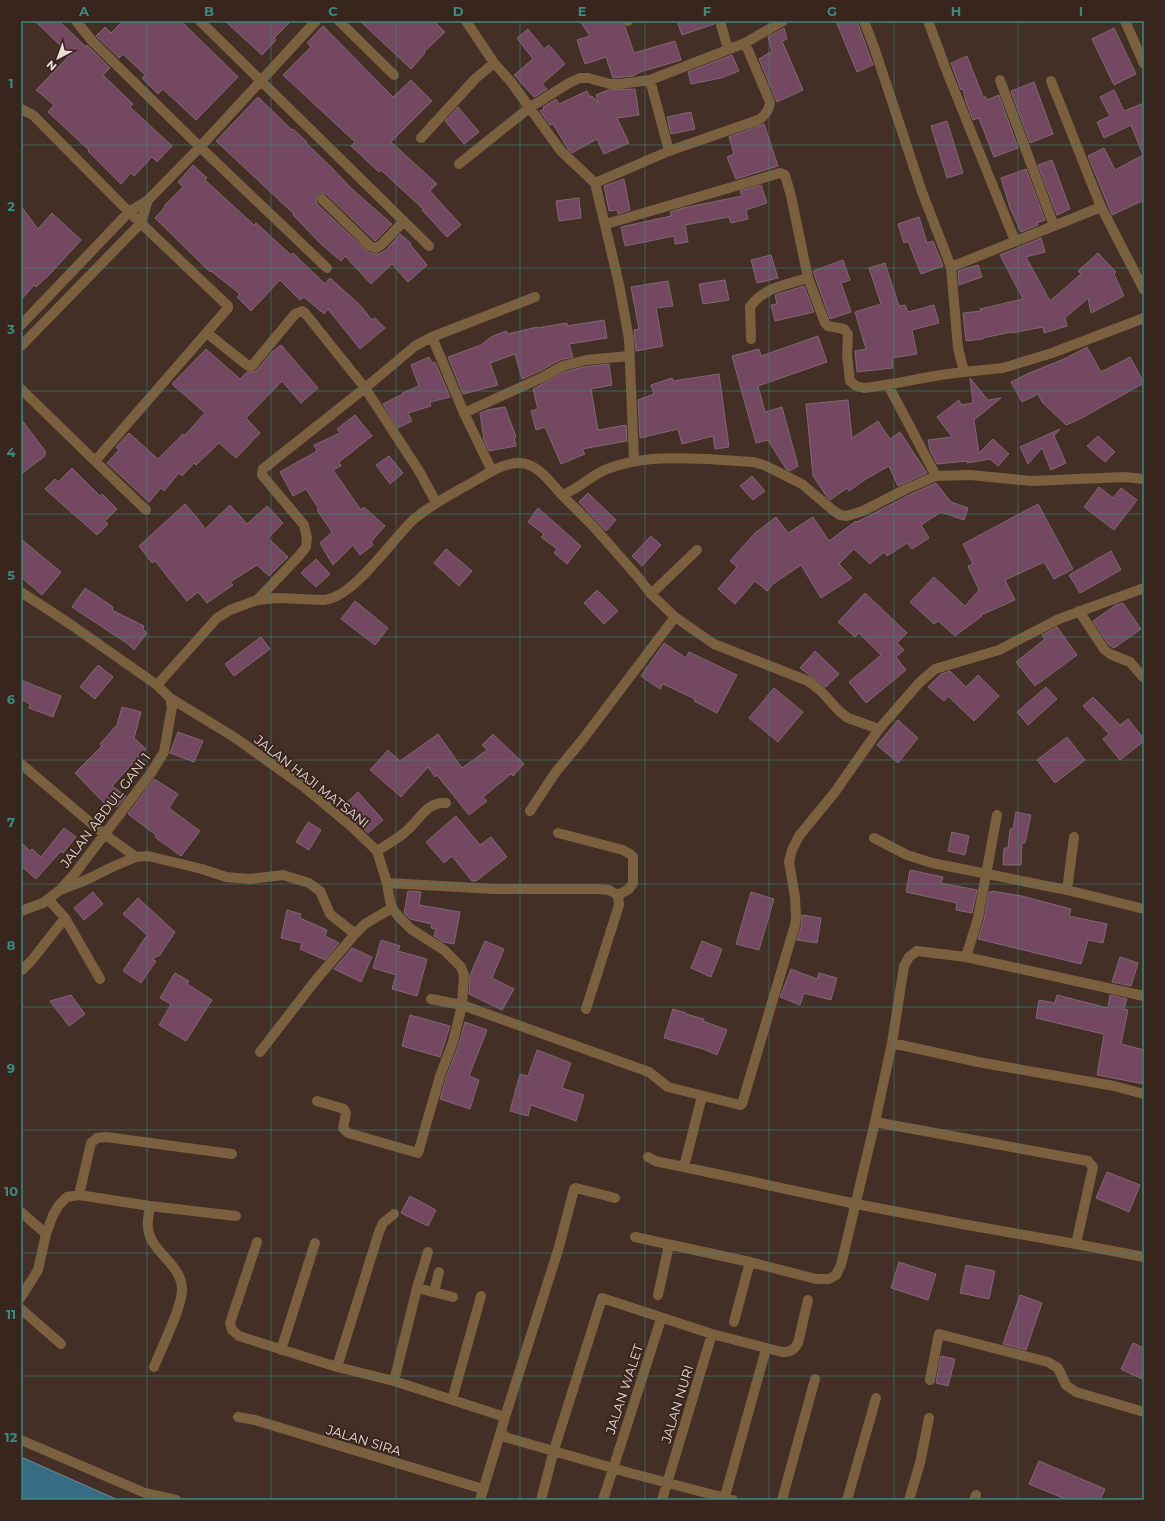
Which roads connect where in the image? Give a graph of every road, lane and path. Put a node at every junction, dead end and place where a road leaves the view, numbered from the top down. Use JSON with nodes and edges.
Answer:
{"nodes":[{"id":1,"x":78,"y":21,"type":"edge"},
{"id":2,"x":200,"y":21,"type":"edge"},
{"id":3,"x":316,"y":21,"type":"edge"},
{"id":4,"x":340,"y":21,"type":"edge"},
{"id":5,"x":466,"y":21,"type":"edge"},
{"id":6,"x":720,"y":21,"type":"edge"},
{"id":7,"x":783,"y":21,"type":"edge"},
{"id":8,"x":864,"y":21,"type":"edge"},
{"id":9,"x":928,"y":21,"type":"edge"},
{"id":10,"x":1125,"y":21,"type":"edge"},
{"id":11,"x":746,"y":43,"type":"junction"},
{"id":12,"x":728,"y":49,"type":"junction"},
{"id":13,"x":494,"y":63,"type":"junction"},
{"id":14,"x":1144,"y":64,"type":"edge"},
{"id":15,"x":394,"y":75,"type":"dead end"},
{"id":16,"x":261,"y":80,"type":"junction"},
{"id":17,"x":650,"y":80,"type":"junction"},
{"id":18,"x":1000,"y":80,"type":"dead end"},
{"id":19,"x":1051,"y":81,"type":"dead end"},
{"id":20,"x":529,"y":108,"type":"junction"},
{"id":21,"x":21,"y":109,"type":"edge"},
{"id":22,"x":421,"y":138,"type":"dead end"},
{"id":23,"x":200,"y":147,"type":"junction"},
{"id":24,"x":669,"y":151,"type":"junction"},
{"id":25,"x":459,"y":164,"type":"dead end"},
{"id":26,"x":595,"y":184,"type":"junction"},
{"id":27,"x":322,"y":199,"type":"dead end"},
{"id":28,"x":148,"y":200,"type":"junction"},
{"id":29,"x":1101,"y":206,"type":"junction"},
{"id":30,"x":129,"y":212,"type":"junction"},
{"id":31,"x":404,"y":221,"type":"junction"},
{"id":32,"x":141,"y":223,"type":"junction"},
{"id":33,"x":606,"y":224,"type":"junction"},
{"id":34,"x":1054,"y":226,"type":"junction"},
{"id":35,"x":1016,"y":241,"type":"junction"},
{"id":36,"x":429,"y":246,"type":"dead end"},
{"id":37,"x":951,"y":267,"type":"junction"},
{"id":38,"x":327,"y":268,"type":"dead end"},
{"id":39,"x":808,"y":278,"type":"junction"},
{"id":40,"x":55,"y":290,"type":"junction"},
{"id":41,"x":1144,"y":290,"type":"edge"},
{"id":42,"x":535,"y":297,"type":"dead end"},
{"id":43,"x":65,"y":299,"type":"junction"},
{"id":44,"x":1144,"y":318,"type":"edge"},
{"id":45,"x":21,"y":325,"type":"edge"},
{"id":46,"x":207,"y":333,"type":"junction"},
{"id":47,"x":432,"y":337,"type":"junction"},
{"id":48,"x":751,"y":339,"type":"dead end"},
{"id":49,"x":21,"y":346,"type":"edge"},
{"id":50,"x":629,"y":356,"type":"junction"},
{"id":51,"x":964,"y":372,"type":"junction"},
{"id":52,"x":888,"y":385,"type":"junction"},
{"id":53,"x":365,"y":388,"type":"junction"},
{"id":54,"x":21,"y":389,"type":"edge"},
{"id":55,"x":464,"y":413,"type":"junction"},
{"id":56,"x":634,"y":460,"type":"junction"},
{"id":57,"x":95,"y":461,"type":"junction"},
{"id":58,"x":492,"y":471,"type":"junction"},
{"id":59,"x":936,"y":476,"type":"junction"},
{"id":60,"x":1144,"y":479,"type":"edge"},
{"id":61,"x":562,"y":495,"type":"junction"},
{"id":62,"x":436,"y":502,"type":"junction"},
{"id":63,"x":146,"y":510,"type":"dead end"},
{"id":64,"x":697,"y":550,"type":"dead end"},
{"id":65,"x":1144,"y":588,"type":"edge"},
{"id":66,"x":21,"y":592,"type":"edge"},
{"id":67,"x":651,"y":594,"type":"junction"},
{"id":68,"x":257,"y":600,"type":"junction"},
{"id":69,"x":1079,"y":611,"type":"junction"},
{"id":70,"x":675,"y":617,"type":"junction"},
{"id":71,"x":1144,"y":678,"type":"edge"},
{"id":72,"x":157,"y":685,"type":"junction"},
{"id":73,"x":170,"y":698,"type":"junction"},
{"id":74,"x":879,"y":729,"type":"junction"},
{"id":75,"x":21,"y":764,"type":"edge"},
{"id":76,"x":446,"y":803,"type":"dead end"},
{"id":77,"x":530,"y":811,"type":"dead end"},
{"id":78,"x":997,"y":815,"type":"dead end"},
{"id":79,"x":558,"y":833,"type":"dead end"},
{"id":80,"x":104,"y":834,"type":"junction"},
{"id":81,"x":1074,"y":837,"type":"dead end"},
{"id":82,"x":874,"y":838,"type":"dead end"},
{"id":83,"x":377,"y":851,"type":"junction"},
{"id":84,"x":136,"y":857,"type":"junction"},
{"id":85,"x":986,"y":875,"type":"junction"},
{"id":86,"x":387,"y":883,"type":"junction"},
{"id":87,"x":60,"y":890,"type":"junction"},
{"id":88,"x":1067,"y":890,"type":"junction"},
{"id":89,"x":618,"y":895,"type":"junction"},
{"id":90,"x":48,"y":899,"type":"junction"},
{"id":91,"x":392,"y":908,"type":"junction"},
{"id":92,"x":1144,"y":909,"type":"edge"},
{"id":93,"x":21,"y":911,"type":"edge"},
{"id":94,"x":64,"y":918,"type":"junction"},
{"id":95,"x":355,"y":934,"type":"junction"},
{"id":96,"x":966,"y":957,"type":"junction"},
{"id":97,"x":21,"y":971,"type":"edge"},
{"id":98,"x":100,"y":979,"type":"dead end"},
{"id":99,"x":1144,"y":996,"type":"edge"},
{"id":100,"x":431,"y":999,"type":"dead end"},
{"id":101,"x":462,"y":1005,"type":"junction"},
{"id":102,"x":586,"y":1009,"type":"dead end"},
{"id":103,"x":892,"y":1043,"type":"junction"},
{"id":104,"x":260,"y":1052,"type":"dead end"},
{"id":105,"x":1144,"y":1094,"type":"edge"},
{"id":106,"x":702,"y":1096,"type":"junction"},
{"id":107,"x":317,"y":1101,"type":"dead end"},
{"id":108,"x":875,"y":1122,"type":"junction"},
{"id":109,"x":232,"y":1154,"type":"dead end"},
{"id":110,"x":648,"y":1157,"type":"dead end"},
{"id":111,"x":684,"y":1167,"type":"junction"},
{"id":112,"x":79,"y":1195,"type":"junction"},
{"id":113,"x":615,"y":1198,"type":"dead end"},
{"id":114,"x":856,"y":1204,"type":"junction"},
{"id":115,"x":150,"y":1206,"type":"junction"},
{"id":116,"x":21,"y":1212,"type":"edge"},
{"id":117,"x":394,"y":1214,"type":"dead end"},
{"id":118,"x":236,"y":1216,"type":"dead end"},
{"id":119,"x":46,"y":1234,"type":"junction"},
{"id":120,"x":635,"y":1237,"type":"dead end"},
{"id":121,"x":257,"y":1242,"type":"dead end"},
{"id":122,"x":315,"y":1243,"type":"dead end"},
{"id":123,"x":1076,"y":1244,"type":"junction"},
{"id":124,"x":669,"y":1245,"type":"junction"},
{"id":125,"x":428,"y":1252,"type":"dead end"},
{"id":126,"x":1144,"y":1256,"type":"edge"},
{"id":127,"x":750,"y":1262,"type":"junction"},
{"id":128,"x":439,"y":1272,"type":"dead end"},
{"id":129,"x":417,"y":1288,"type":"junction"},
{"id":130,"x":434,"y":1292,"type":"junction"},
{"id":131,"x":658,"y":1295,"type":"dead end"},
{"id":132,"x":481,"y":1296,"type":"dead end"},
{"id":133,"x":21,"y":1297,"type":"edge"},
{"id":134,"x":453,"y":1297,"type":"dead end"},
{"id":135,"x":808,"y":1300,"type":"dead end"},
{"id":136,"x":21,"y":1309,"type":"edge"},
{"id":137,"x":661,"y":1319,"type":"junction"},
{"id":138,"x":734,"y":1322,"type":"dead end"},
{"id":139,"x":712,"y":1334,"type":"junction"},
{"id":140,"x":61,"y":1344,"type":"dead end"},
{"id":141,"x":766,"y":1349,"type":"junction"},
{"id":142,"x":281,"y":1350,"type":"junction"},
{"id":143,"x":154,"y":1367,"type":"dead end"},
{"id":144,"x":337,"y":1367,"type":"junction"},
{"id":145,"x":815,"y":1379,"type":"dead end"},
{"id":146,"x":930,"y":1380,"type":"dead end"},
{"id":147,"x":394,"y":1381,"type":"junction"},
{"id":148,"x":876,"y":1398,"type":"dead end"},
{"id":149,"x":452,"y":1400,"type":"junction"},
{"id":150,"x":1144,"y":1412,"type":"edge"},
{"id":151,"x":238,"y":1417,"type":"dead end"},
{"id":152,"x":505,"y":1417,"type":"junction"},
{"id":153,"x":929,"y":1418,"type":"dead end"},
{"id":154,"x":502,"y":1431,"type":"junction"},
{"id":155,"x":21,"y":1440,"type":"edge"},
{"id":156,"x":554,"y":1450,"type":"junction"},
{"id":157,"x":612,"y":1467,"type":"junction"},
{"id":158,"x":667,"y":1482,"type":"junction"},
{"id":159,"x":483,"y":1489,"type":"junction"},
{"id":160,"x":727,"y":1499,"type":"edge"},
{"id":161,"x":176,"y":1500,"type":"edge"},
{"id":162,"x":480,"y":1500,"type":"edge"},
{"id":163,"x":541,"y":1500,"type":"edge"},
{"id":164,"x":602,"y":1500,"type":"edge"},
{"id":165,"x":662,"y":1500,"type":"edge"},
{"id":166,"x":782,"y":1500,"type":"edge"},
{"id":167,"x":847,"y":1500,"type":"edge"},
{"id":168,"x":909,"y":1500,"type":"edge"}],
"edges":[{"from":1,"to":23,"type":"street"},
{"from":2,"to":16,"type":"street"},
{"from":3,"to":16,"type":"street"},
{"from":4,"to":15,"type":"street"},
{"from":5,"to":13,"type":"street"},
{"from":6,"to":12,"type":"street"},
{"from":7,"to":11,"type":"street"},
{"from":8,"to":37,"type":"street"},
{"from":9,"to":35,"type":"street"},
{"from":10,"to":14,"type":"street"},
{"from":11,"to":12,"type":"street"},
{"from":11,"to":24,"type":"street"},
{"from":12,"to":17,"type":"street"},
{"from":13,"to":20,"type":"street"},
{"from":13,"to":22,"type":"street"},
{"from":16,"to":23,"type":"street"},
{"from":16,"to":31,"type":"street"},
{"from":17,"to":20,"type":"street"},
{"from":17,"to":24,"type":"street"},
{"from":18,"to":34,"type":"street"},
{"from":19,"to":29,"type":"street"},
{"from":20,"to":25,"type":"street"},
{"from":20,"to":26,"type":"street"},
{"from":21,"to":30,"type":"street"},
{"from":23,"to":28,"type":"street"},
{"from":23,"to":38,"type":"street"},
{"from":24,"to":26,"type":"street"},
{"from":26,"to":33,"type":"street"},
{"from":27,"to":31,"type":"street"},
{"from":28,"to":30,"type":"street"},
{"from":28,"to":32,"type":"street"},
{"from":29,"to":34,"type":"street"},
{"from":29,"to":41,"type":"street"},
{"from":30,"to":32,"type":"street"},
{"from":30,"to":40,"type":"street"},
{"from":31,"to":36,"type":"street"},
{"from":32,"to":43,"type":"street"},
{"from":32,"to":46,"type":"street"},
{"from":33,"to":39,"type":"street"},
{"from":33,"to":50,"type":"street"},
{"from":34,"to":35,"type":"street"},
{"from":35,"to":37,"type":"street"},
{"from":37,"to":51,"type":"street"},
{"from":39,"to":48,"type":"street"},
{"from":39,"to":52,"type":"street"},
{"from":40,"to":43,"type":"street"},
{"from":40,"to":45,"type":"street"},
{"from":42,"to":47,"type":"street"},
{"from":43,"to":49,"type":"street"},
{"from":44,"to":51,"type":"street"},
{"from":46,"to":53,"type":"street"},
{"from":46,"to":57,"type":"street"},
{"from":47,"to":53,"type":"street"},
{"from":47,"to":55,"type":"street"},
{"from":50,"to":55,"type":"street"},
{"from":50,"to":56,"type":"street"},
{"from":51,"to":52,"type":"street"},
{"from":52,"to":59,"type":"street"},
{"from":53,"to":62,"type":"street"},
{"from":53,"to":68,"type":"street"},
{"from":54,"to":57,"type":"street"},
{"from":55,"to":58,"type":"street"},
{"from":56,"to":59,"type":"street"},
{"from":56,"to":61,"type":"street"},
{"from":57,"to":63,"type":"street"},
{"from":58,"to":61,"type":"street"},
{"from":58,"to":62,"type":"street"},
{"from":59,"to":60,"type":"street"},
{"from":61,"to":67,"type":"street"},
{"from":62,"to":68,"type":"street"},
{"from":64,"to":67,"type":"street"},
{"from":65,"to":69,"type":"street"},
{"from":66,"to":72,"type":"street","name":"JALAN HAJI MATSANI"},
{"from":67,"to":70,"type":"street"},
{"from":68,"to":72,"type":"street"},
{"from":69,"to":71,"type":"street"},
{"from":69,"to":74,"type":"street"},
{"from":70,"to":74,"type":"street"},
{"from":70,"to":77,"type":"street"},
{"from":72,"to":73,"type":"street","name":"JALAN HAJI MATSANI"},
{"from":73,"to":80,"type":"street","name":"JALAN ABDUL GANI 1"},
{"from":73,"to":83,"type":"street","name":"JALAN HAJI MATSANI"},
{"from":74,"to":106,"type":"street"},
{"from":75,"to":80,"type":"street"},
{"from":76,"to":83,"type":"street"},
{"from":78,"to":85,"type":"street"},
{"from":79,"to":89,"type":"street"},
{"from":80,"to":84,"type":"street"},
{"from":80,"to":87,"type":"street","name":"JALAN ABDUL GANI 1"},
{"from":81,"to":88,"type":"street"},
{"from":82,"to":85,"type":"street"},
{"from":83,"to":86,"type":"street","name":"JALAN HAJI MATSANI"},
{"from":84,"to":87,"type":"street"},
{"from":84,"to":95,"type":"street"},
{"from":85,"to":88,"type":"street"},
{"from":85,"to":96,"type":"street"},
{"from":86,"to":89,"type":"street"},
{"from":86,"to":91,"type":"street","name":"JALAN HAJI MATSANI"},
{"from":87,"to":90,"type":"street","name":"JALAN ABDUL GANI 1"},
{"from":88,"to":92,"type":"street"},
{"from":89,"to":102,"type":"street"},
{"from":90,"to":93,"type":"street","name":"JALAN ABDUL GANI 1"},
{"from":90,"to":94,"type":"street"},
{"from":91,"to":95,"type":"street"},
{"from":91,"to":101,"type":"street"},
{"from":94,"to":97,"type":"street"},
{"from":94,"to":98,"type":"street"},
{"from":95,"to":104,"type":"street"},
{"from":96,"to":99,"type":"street"},
{"from":96,"to":103,"type":"street"},
{"from":100,"to":101,"type":"street"},
{"from":101,"to":106,"type":"street"},
{"from":101,"to":107,"type":"street"},
{"from":103,"to":105,"type":"street"},
{"from":103,"to":108,"type":"street"},
{"from":106,"to":111,"type":"street"},
{"from":108,"to":114,"type":"street"},
{"from":108,"to":123,"type":"street"},
{"from":109,"to":112,"type":"street"},
{"from":110,"to":111,"type":"street"},
{"from":111,"to":114,"type":"street"},
{"from":112,"to":115,"type":"street"},
{"from":112,"to":119,"type":"street"},
{"from":113,"to":152,"type":"street"},
{"from":114,"to":123,"type":"street"},
{"from":114,"to":127,"type":"street"},
{"from":115,"to":118,"type":"street"},
{"from":115,"to":143,"type":"street"},
{"from":116,"to":119,"type":"street"},
{"from":117,"to":144,"type":"street"},
{"from":119,"to":133,"type":"street"},
{"from":120,"to":124,"type":"street"},
{"from":121,"to":142,"type":"street"},
{"from":122,"to":142,"type":"street"},
{"from":123,"to":126,"type":"street"},
{"from":124,"to":127,"type":"street"},
{"from":124,"to":131,"type":"street"},
{"from":125,"to":129,"type":"street"},
{"from":127,"to":138,"type":"street"},
{"from":128,"to":130,"type":"street"},
{"from":129,"to":130,"type":"street"},
{"from":129,"to":147,"type":"street"},
{"from":130,"to":134,"type":"street"},
{"from":132,"to":149,"type":"street"},
{"from":135,"to":141,"type":"street"},
{"from":136,"to":140,"type":"street"},
{"from":137,"to":139,"type":"street"},
{"from":137,"to":156,"type":"street"},
{"from":137,"to":157,"type":"street","name":"JALAN WALET"},
{"from":139,"to":141,"type":"street"},
{"from":139,"to":158,"type":"street","name":"JALAN NURI"},
{"from":141,"to":160,"type":"street"},
{"from":142,"to":144,"type":"street"},
{"from":144,"to":147,"type":"street"},
{"from":145,"to":166,"type":"street"},
{"from":146,"to":150,"type":"street"},
{"from":147,"to":149,"type":"street"},
{"from":148,"to":167,"type":"street"},
{"from":149,"to":152,"type":"street"},
{"from":151,"to":159,"type":"street","name":"JALAN SIRA"},
{"from":152,"to":154,"type":"street"},
{"from":153,"to":168,"type":"street"},
{"from":154,"to":156,"type":"street"},
{"from":154,"to":159,"type":"street"},
{"from":155,"to":161,"type":"street"},
{"from":156,"to":157,"type":"street"},
{"from":156,"to":163,"type":"street"},
{"from":157,"to":158,"type":"street"},
{"from":157,"to":164,"type":"street","name":"JALAN WALET"},
{"from":158,"to":160,"type":"street"},
{"from":158,"to":165,"type":"street","name":"JALAN NURI"},
{"from":159,"to":162,"type":"street"}]}
